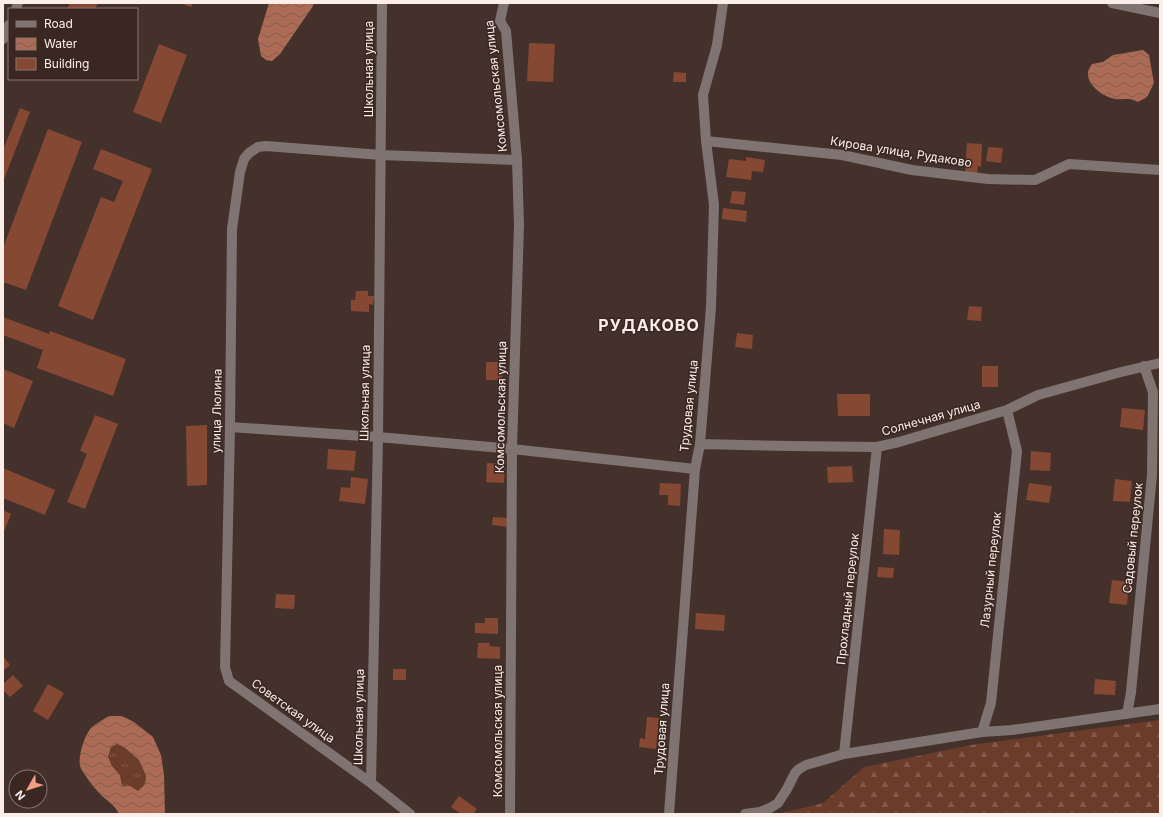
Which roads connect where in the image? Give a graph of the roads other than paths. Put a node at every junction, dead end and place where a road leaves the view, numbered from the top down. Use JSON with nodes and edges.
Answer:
{"nodes":[{"id":1,"x":382,"y":3,"type":"edge"},
{"id":2,"x":504,"y":3,"type":"edge"},
{"id":3,"x":723,"y":3,"type":"edge"},
{"id":4,"x":1112,"y":3,"type":"edge"},
{"id":5,"x":1160,"y":13,"type":"edge"},
{"id":6,"x":8,"y":27,"type":"edge"},
{"id":7,"x":3,"y":39,"type":"edge"},
{"id":8,"x":706,"y":141,"type":"junction"},
{"id":9,"x":381,"y":155,"type":"junction"},
{"id":10,"x":517,"y":160,"type":"junction"},
{"id":11,"x":1160,"y":170,"type":"edge"},
{"id":12,"x":1160,"y":363,"type":"edge"},
{"id":13,"x":1144,"y":366,"type":"junction"},
{"id":14,"x":1007,"y":410,"type":"junction"},
{"id":15,"x":230,"y":426,"type":"junction"},
{"id":16,"x":378,"y":437,"type":"junction"},
{"id":17,"x":700,"y":444,"type":"junction"},
{"id":18,"x":877,"y":446,"type":"junction"},
{"id":19,"x":512,"y":448,"type":"junction"},
{"id":20,"x":695,"y":469,"type":"junction"},
{"id":21,"x":237,"y":686,"type":"joint"},
{"id":22,"x":1160,"y":709,"type":"edge"},
{"id":23,"x":1127,"y":714,"type":"junction"},
{"id":24,"x":982,"y":732,"type":"junction"},
{"id":25,"x":844,"y":754,"type":"junction"},
{"id":26,"x":371,"y":783,"type":"junction"},
{"id":27,"x":410,"y":814,"type":"edge"},
{"id":28,"x":510,"y":814,"type":"edge"},
{"id":29,"x":669,"y":814,"type":"edge"},
{"id":30,"x":745,"y":814,"type":"edge"}],
"edges":[{"from":1,"to":9,"type":"street","name":"Школьная улица"},
{"from":2,"to":10,"type":"street","name":"Комсомольская улица"},
{"from":3,"to":8,"type":"street","name":"Трудовая улица"},
{"from":4,"to":5,"type":"street"},
{"from":6,"to":7,"type":"street"},
{"from":8,"to":11,"type":"street","name":"Кирова улица, Рудаково"},
{"from":8,"to":17,"type":"street","name":"Трудовая улица"},
{"from":9,"to":10,"type":"street"},
{"from":9,"to":15,"type":"street","name":"улица Люлина"},
{"from":9,"to":16,"type":"street","name":"Школьная улица"},
{"from":10,"to":19,"type":"street","name":"Комсомольская улица"},
{"from":12,"to":13,"type":"street","name":"Солнечная улица"},
{"from":13,"to":14,"type":"street","name":"Солнечная улица"},
{"from":13,"to":23,"type":"street","name":"Садовый переулок"},
{"from":14,"to":18,"type":"street","name":"Солнечная улица"},
{"from":14,"to":24,"type":"street","name":"Лазурный переулок"},
{"from":15,"to":16,"type":"street"},
{"from":15,"to":21,"type":"street","name":"улица Люлина"},
{"from":16,"to":19,"type":"street"},
{"from":16,"to":26,"type":"street","name":"Школьная улица"},
{"from":17,"to":18,"type":"street","name":"Солнечная улица"},
{"from":17,"to":20,"type":"street","name":"Трудовая улица"},
{"from":18,"to":25,"type":"street","name":"Прохладный переулок"},
{"from":19,"to":20,"type":"street"},
{"from":19,"to":28,"type":"street","name":"Комсомольская улица"},
{"from":20,"to":29,"type":"street","name":"Трудовая улица"},
{"from":21,"to":26,"type":"street","name":"Советская улица"},
{"from":22,"to":23,"type":"street"},
{"from":23,"to":24,"type":"street"},
{"from":24,"to":25,"type":"street"},
{"from":25,"to":30,"type":"street"},
{"from":26,"to":27,"type":"street","name":"Советская улица"}]}
